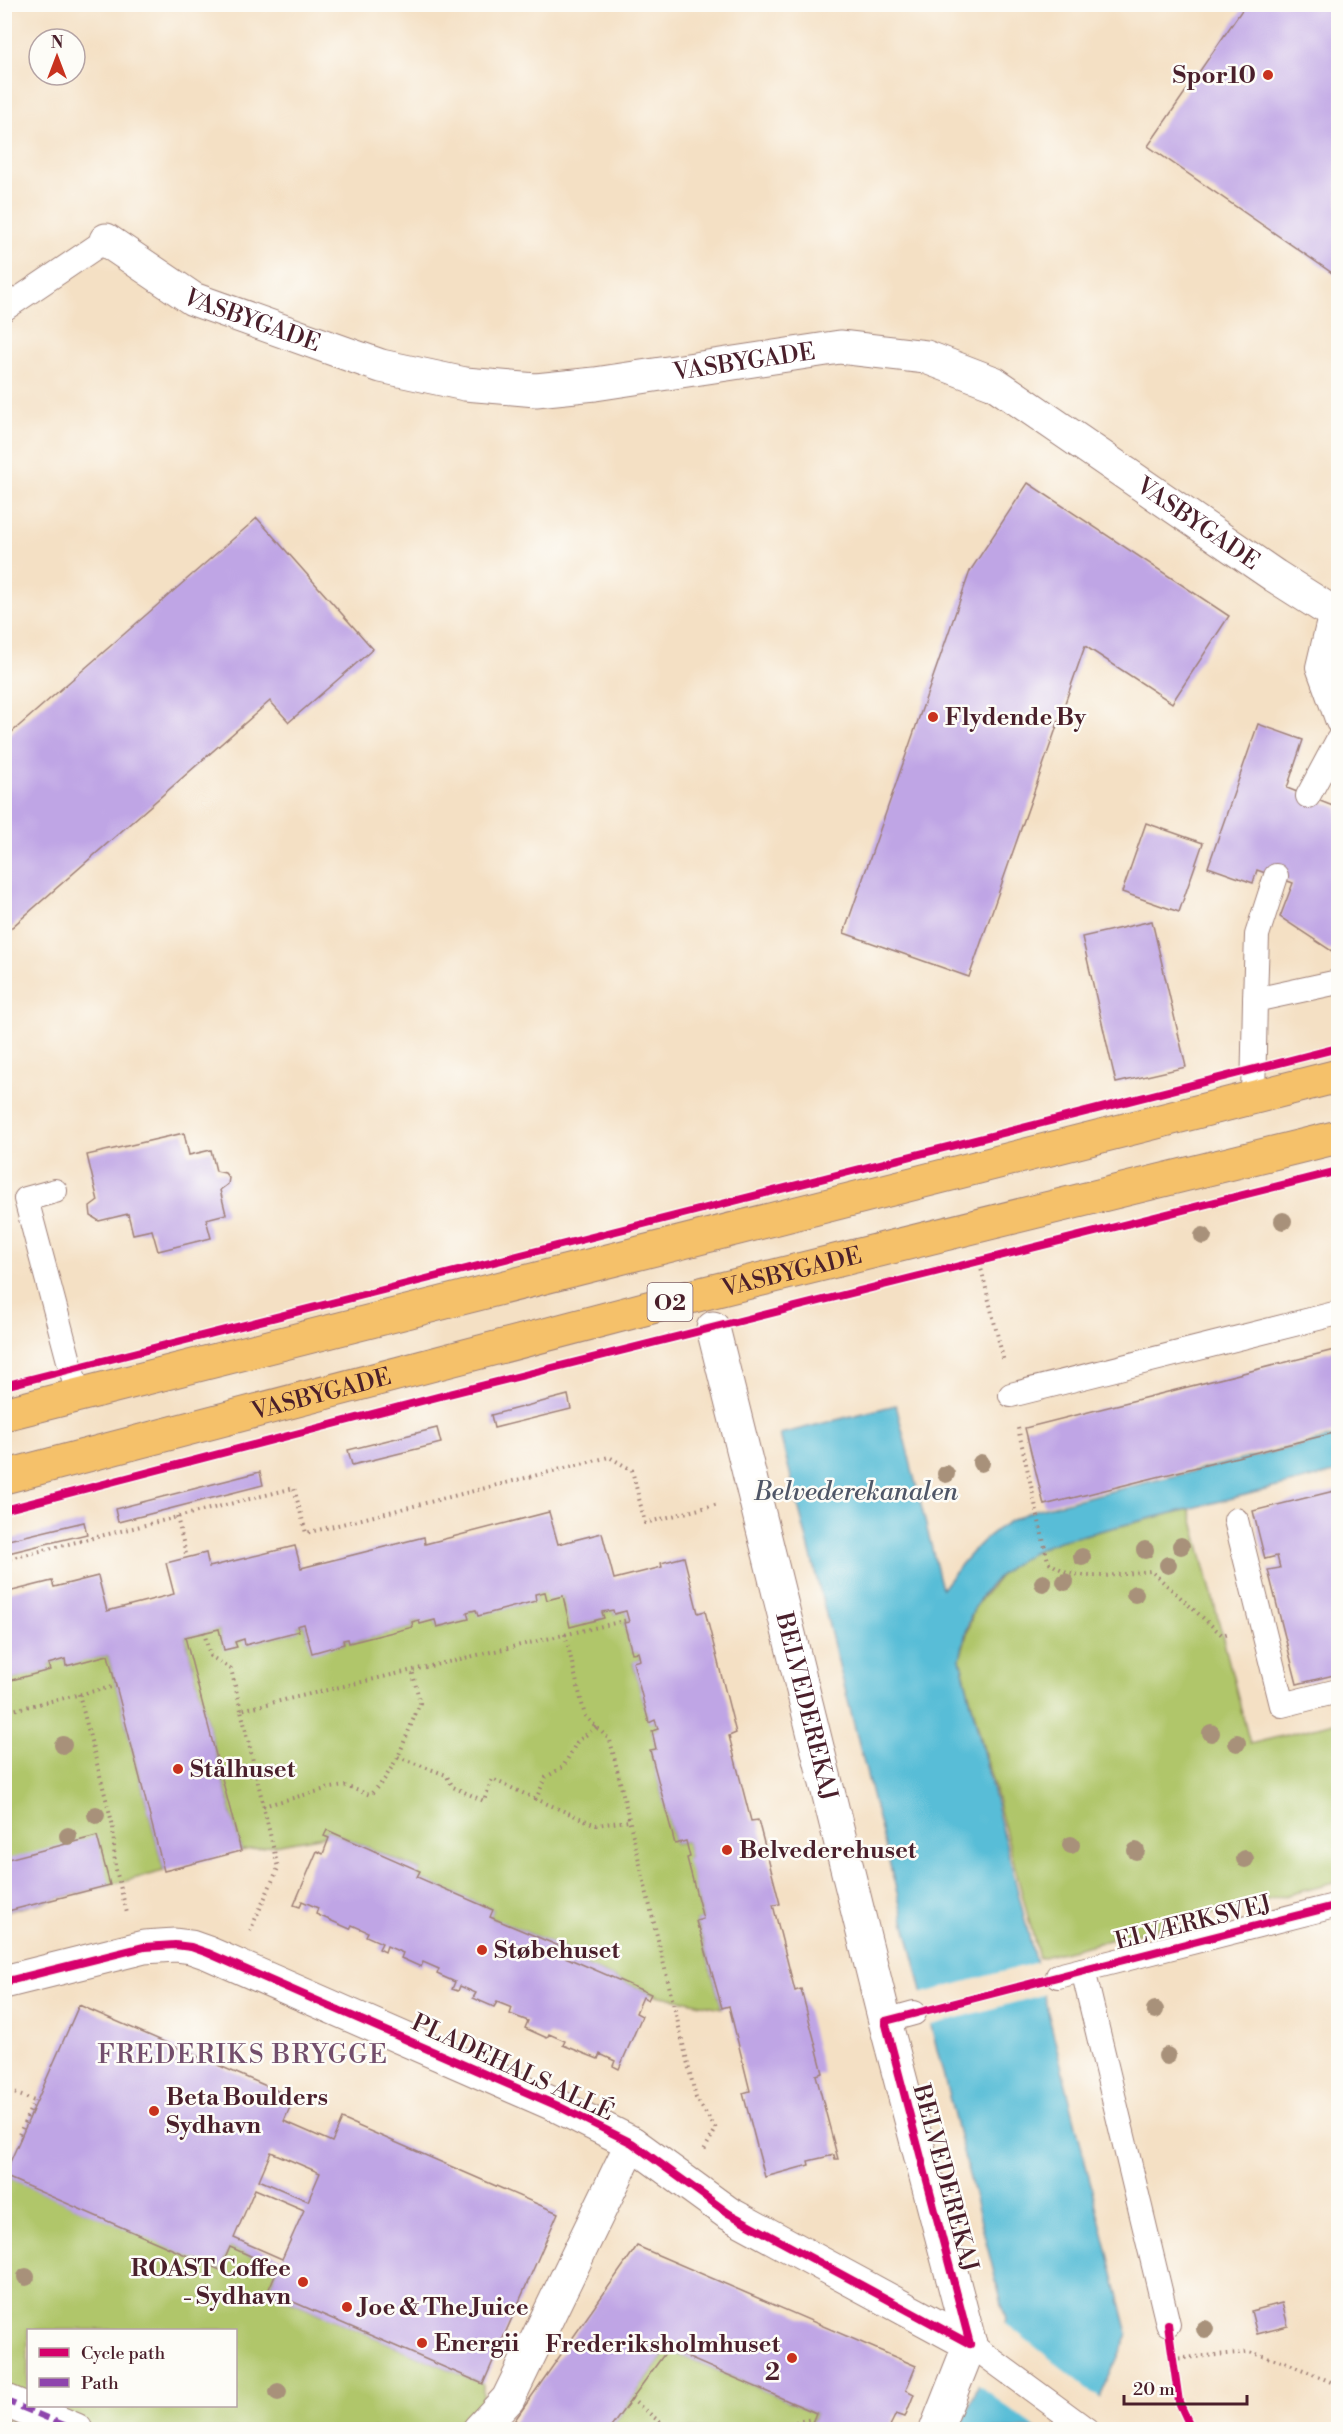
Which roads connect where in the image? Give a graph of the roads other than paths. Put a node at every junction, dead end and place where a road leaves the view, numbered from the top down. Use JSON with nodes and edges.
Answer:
{"nodes":[{"id":1,"x":106,"y":240,"type":"joint"},
{"id":2,"x":4,"y":309,"type":"edge"},
{"id":3,"x":1335,"y":614,"type":"edge"},
{"id":4,"x":1338,"y":722,"type":"edge"},
{"id":5,"x":1338,"y":740,"type":"edge"},
{"id":6,"x":1308,"y":796,"type":"dead end"},
{"id":7,"x":1276,"y":876,"type":"dead end"},
{"id":8,"x":1338,"y":982,"type":"edge"},
{"id":9,"x":1255,"y":1000,"type":"junction"},
{"id":10,"x":1338,"y":1076,"type":"edge"},
{"id":11,"x":1253,"y":1098,"type":"junction"},
{"id":12,"x":1338,"y":1137,"type":"edge"},
{"id":13,"x":55,"y":1191,"type":"dead end"},
{"id":14,"x":705,"y":1293,"type":"junction"},
{"id":15,"x":1338,"y":1314,"type":"edge"},
{"id":16,"x":713,"y":1328,"type":"joint"},
{"id":17,"x":78,"y":1395,"type":"junction"},
{"id":18,"x":1011,"y":1395,"type":"dead end"},
{"id":19,"x":4,"y":1414,"type":"edge"},
{"id":20,"x":4,"y":1477,"type":"edge"},
{"id":21,"x":1236,"y":1520,"type":"dead end"},
{"id":22,"x":1338,"y":1691,"type":"edge"},
{"id":23,"x":1338,"y":1905,"type":"edge"},
{"id":24,"x":1083,"y":1970,"type":"junction"},
{"id":25,"x":1058,"y":1976,"type":"dead end"},
{"id":26,"x":4,"y":1982,"type":"edge"},
{"id":27,"x":632,"y":2144,"type":"junction"},
{"id":28,"x":1168,"y":2325,"type":"dead end"},
{"id":29,"x":970,"y":2344,"type":"junction"},
{"id":30,"x":4,"y":2400,"type":"edge"},
{"id":31,"x":76,"y":2430,"type":"edge"},
{"id":32,"x":479,"y":2430,"type":"edge"},
{"id":33,"x":936,"y":2430,"type":"edge"},
{"id":34,"x":1087,"y":2430,"type":"edge"}],
"edges":[{"from":1,"to":2,"type":"lane"},
{"from":1,"to":3,"type":"street","name":"VASBYGADE"},
{"from":3,"to":4,"type":"lane"},
{"from":5,"to":6,"type":"lane"},
{"from":7,"to":9,"type":"lane"},
{"from":8,"to":9,"type":"lane"},
{"from":9,"to":11,"type":"lane"},
{"from":10,"to":11,"type":"main road","number":"O2"},
{"from":11,"to":17,"type":"main road","number":"O2"},
{"from":12,"to":14,"type":"main road","name":"VASBYGADE","number":"O2"},
{"from":13,"to":17,"type":"lane"},
{"from":14,"to":16,"type":"lane"},
{"from":14,"to":20,"type":"main road","name":"VASBYGADE","number":"O2"},
{"from":15,"to":18,"type":"lane"},
{"from":16,"to":29,"type":"street","name":"BELVEDEREKAJ"},
{"from":17,"to":19,"type":"main road","number":"O2"},
{"from":21,"to":22,"type":"lane"},
{"from":23,"to":24,"type":"lane","name":"ELVÆRKSVEJ"},
{"from":24,"to":25,"type":"lane","name":"ELVÆRKSVEJ"},
{"from":24,"to":28,"type":"lane"},
{"from":26,"to":27,"type":"street","name":"PLADEHALS ALLÉ"},
{"from":27,"to":29,"type":"street","name":"PLADEHALS ALLÉ"},
{"from":27,"to":32,"type":"street"},
{"from":29,"to":33,"type":"street"},
{"from":29,"to":34,"type":"lane"},
{"from":30,"to":31,"type":"street"}]}
